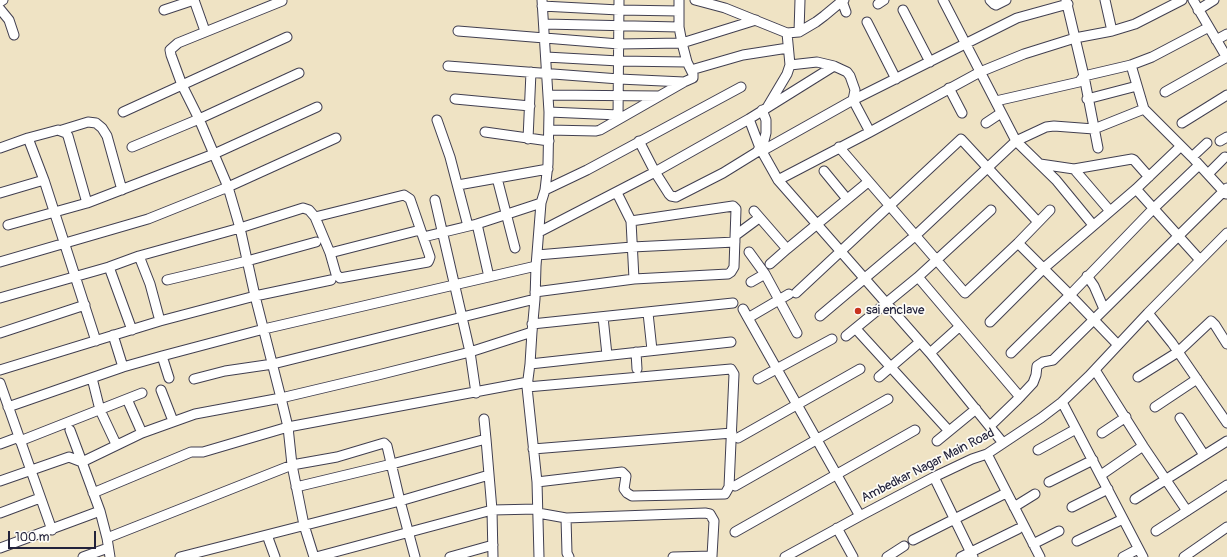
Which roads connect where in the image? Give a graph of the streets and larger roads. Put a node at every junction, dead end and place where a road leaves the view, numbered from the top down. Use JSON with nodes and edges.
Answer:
{"nodes":[{"id":1,"x":3,"y":0,"type":"edge"},
{"id":2,"x":619,"y":0,"type":"edge"},
{"id":3,"x":679,"y":0,"type":"edge"},
{"id":4,"x":695,"y":0,"type":"edge"},
{"id":5,"x":800,"y":0,"type":"edge"},
{"id":6,"x":842,"y":0,"type":"edge"},
{"id":7,"x":943,"y":0,"type":"edge"},
{"id":8,"x":990,"y":0,"type":"edge"},
{"id":9,"x":1006,"y":0,"type":"edge"},
{"id":10,"x":1105,"y":0,"type":"edge"},
{"id":11,"x":1182,"y":0,"type":"edge"},
{"id":12,"x":1192,"y":0,"type":"edge"},
{"id":13,"x":1214,"y":0,"type":"edge"},
{"id":14,"x":282,"y":1,"type":"edge"},
{"id":15,"x":0,"y":2,"type":"edge"},
{"id":16,"x":1067,"y":2,"type":"edge"},
{"id":17,"x":542,"y":3,"type":"edge"},
{"id":18,"x":0,"y":9,"type":"edge"},
{"id":19,"x":164,"y":10,"type":"dead end"},
{"id":20,"x":619,"y":10,"type":"junction"},
{"id":21,"x":903,"y":10,"type":"dead end"},
{"id":22,"x":1198,"y":10,"type":"junction"},
{"id":23,"x":679,"y":11,"type":"junction"},
{"id":24,"x":846,"y":12,"type":"dead end"},
{"id":25,"x":756,"y":20,"type":"junction"},
{"id":26,"x":867,"y":22,"type":"dead end"},
{"id":27,"x":544,"y":24,"type":"junction"},
{"id":28,"x":619,"y":25,"type":"junction"},
{"id":29,"x":679,"y":27,"type":"junction"},
{"id":30,"x":1209,"y":27,"type":"junction"},
{"id":31,"x":205,"y":31,"type":"junction"},
{"id":32,"x":458,"y":31,"type":"dead end"},
{"id":33,"x":1112,"y":31,"type":"junction"},
{"id":34,"x":799,"y":32,"type":"junction"},
{"id":35,"x":787,"y":33,"type":"junction"},
{"id":36,"x":1227,"y":34,"type":"edge"},
{"id":37,"x":14,"y":35,"type":"dead end"},
{"id":38,"x":287,"y":37,"type":"dead end"},
{"id":39,"x":545,"y":38,"type":"junction"},
{"id":40,"x":1075,"y":38,"type":"junction"},
{"id":41,"x":1216,"y":40,"type":"junction"},
{"id":42,"x":618,"y":44,"type":"junction"},
{"id":43,"x":682,"y":44,"type":"junction"},
{"id":44,"x":966,"y":44,"type":"junction"},
{"id":45,"x":788,"y":48,"type":"junction"},
{"id":46,"x":546,"y":57,"type":"junction"},
{"id":47,"x":1227,"y":58,"type":"edge"},
{"id":48,"x":618,"y":61,"type":"junction"},
{"id":49,"x":930,"y":62,"type":"junction"},
{"id":50,"x":790,"y":65,"type":"junction"},
{"id":51,"x":1131,"y":65,"type":"junction"},
{"id":52,"x":448,"y":66,"type":"dead end"},
{"id":53,"x":689,"y":66,"type":"junction"},
{"id":54,"x":834,"y":66,"type":"junction"},
{"id":55,"x":531,"y":72,"type":"junction"},
{"id":56,"x":980,"y":72,"type":"junction"},
{"id":57,"x":299,"y":73,"type":"dead end"},
{"id":58,"x":547,"y":73,"type":"junction"},
{"id":59,"x":1084,"y":76,"type":"junction"},
{"id":60,"x":896,"y":79,"type":"junction"},
{"id":61,"x":619,"y":80,"type":"junction"},
{"id":62,"x":684,"y":82,"type":"junction"},
{"id":63,"x":182,"y":85,"type":"junction"},
{"id":64,"x":1137,"y":86,"type":"junction"},
{"id":65,"x":741,"y":87,"type":"dead end"},
{"id":66,"x":950,"y":88,"type":"junction"},
{"id":67,"x":1165,"y":92,"type":"dead end"},
{"id":68,"x":548,"y":95,"type":"junction"},
{"id":69,"x":1227,"y":95,"type":"edge"},
{"id":70,"x":619,"y":96,"type":"junction"},
{"id":71,"x":660,"y":96,"type":"junction"},
{"id":72,"x":455,"y":99,"type":"dead end"},
{"id":73,"x":1087,"y":99,"type":"junction"},
{"id":74,"x":854,"y":100,"type":"junction"},
{"id":75,"x":996,"y":101,"type":"junction"},
{"id":76,"x":530,"y":106,"type":"junction"},
{"id":77,"x":317,"y":107,"type":"dead end"},
{"id":78,"x":765,"y":109,"type":"junction"},
{"id":79,"x":1144,"y":109,"type":"junction"},
{"id":80,"x":123,"y":112,"type":"dead end"},
{"id":81,"x":549,"y":112,"type":"junction"},
{"id":82,"x":962,"y":113,"type":"dead end"},
{"id":83,"x":1001,"y":113,"type":"junction"},
{"id":84,"x":618,"y":117,"type":"junction"},
{"id":85,"x":748,"y":119,"type":"junction"},
{"id":86,"x":199,"y":120,"type":"junction"},
{"id":87,"x":437,"y":120,"type":"dead end"},
{"id":88,"x":986,"y":123,"type":"dead end"},
{"id":89,"x":1182,"y":123,"type":"dead end"},
{"id":90,"x":1094,"y":129,"type":"junction"},
{"id":91,"x":62,"y":130,"type":"junction"},
{"id":92,"x":549,"y":130,"type":"junction"},
{"id":93,"x":485,"y":132,"type":"dead end"},
{"id":94,"x":870,"y":132,"type":"junction"},
{"id":95,"x":28,"y":138,"type":"junction"},
{"id":96,"x":336,"y":138,"type":"dead end"},
{"id":97,"x":528,"y":138,"type":"junction"},
{"id":98,"x":549,"y":141,"type":"junction"},
{"id":99,"x":640,"y":141,"type":"junction"},
{"id":100,"x":1016,"y":141,"type":"junction"},
{"id":101,"x":1207,"y":143,"type":"dead end"},
{"id":102,"x":1181,"y":146,"type":"junction"},
{"id":103,"x":132,"y":147,"type":"dead end"},
{"id":104,"x":839,"y":147,"type":"junction"},
{"id":105,"x":0,"y":148,"type":"edge"},
{"id":106,"x":1098,"y":148,"type":"dead end"},
{"id":107,"x":761,"y":150,"type":"junction"},
{"id":108,"x":214,"y":154,"type":"junction"},
{"id":109,"x":1192,"y":157,"type":"junction"},
{"id":110,"x":1225,"y":157,"type":"dead end"},
{"id":111,"x":1040,"y":164,"type":"junction"},
{"id":112,"x":1199,"y":165,"type":"junction"},
{"id":113,"x":986,"y":168,"type":"junction"},
{"id":114,"x":548,"y":169,"type":"junction"},
{"id":115,"x":1074,"y":169,"type":"junction"},
{"id":116,"x":824,"y":171,"type":"dead end"},
{"id":117,"x":655,"y":172,"type":"junction"},
{"id":118,"x":1208,"y":174,"type":"junction"},
{"id":119,"x":1149,"y":176,"type":"junction"},
{"id":120,"x":497,"y":178,"type":"junction"},
{"id":121,"x":44,"y":180,"type":"junction"},
{"id":122,"x":778,"y":180,"type":"junction"},
{"id":123,"x":868,"y":182,"type":"junction"},
{"id":124,"x":458,"y":186,"type":"junction"},
{"id":125,"x":228,"y":187,"type":"junction"},
{"id":126,"x":1136,"y":189,"type":"junction"},
{"id":127,"x":122,"y":190,"type":"junction"},
{"id":128,"x":545,"y":190,"type":"junction"},
{"id":129,"x":1226,"y":191,"type":"edge"},
{"id":130,"x":0,"y":193,"type":"edge"},
{"id":131,"x":617,"y":193,"type":"junction"},
{"id":132,"x":847,"y":199,"type":"junction"},
{"id":133,"x":435,"y":200,"type":"dead end"},
{"id":134,"x":87,"y":203,"type":"junction"},
{"id":135,"x":541,"y":203,"type":"junction"},
{"id":136,"x":889,"y":206,"type":"junction"},
{"id":137,"x":1154,"y":208,"type":"junction"},
{"id":138,"x":991,"y":210,"type":"dead end"},
{"id":139,"x":1050,"y":210,"type":"dead end"},
{"id":140,"x":1110,"y":211,"type":"junction"},
{"id":141,"x":55,"y":212,"type":"junction"},
{"id":142,"x":506,"y":215,"type":"junction"},
{"id":143,"x":315,"y":218,"type":"junction"},
{"id":144,"x":631,"y":221,"type":"junction"},
{"id":145,"x":1038,"y":222,"type":"junction"},
{"id":146,"x":8,"y":225,"type":"dead end"},
{"id":147,"x":473,"y":225,"type":"junction"},
{"id":148,"x":816,"y":225,"type":"junction"},
{"id":149,"x":1093,"y":225,"type":"junction"},
{"id":150,"x":240,"y":228,"type":"junction"},
{"id":151,"x":443,"y":232,"type":"junction"},
{"id":152,"x":539,"y":232,"type":"junction"},
{"id":153,"x":1227,"y":233,"type":"edge"},
{"id":154,"x":421,"y":234,"type":"junction"},
{"id":155,"x":916,"y":235,"type":"junction"},
{"id":156,"x":1178,"y":235,"type":"junction"},
{"id":157,"x":735,"y":238,"type":"junction"},
{"id":158,"x":316,"y":242,"type":"dead end"},
{"id":159,"x":65,"y":243,"type":"junction"},
{"id":160,"x":1018,"y":243,"type":"junction"},
{"id":161,"x":632,"y":247,"type":"junction"},
{"id":162,"x":515,"y":248,"type":"dead end"},
{"id":163,"x":787,"y":249,"type":"junction"},
{"id":164,"x":749,"y":252,"type":"dead end"},
{"id":165,"x":841,"y":252,"type":"junction"},
{"id":166,"x":330,"y":253,"type":"junction"},
{"id":167,"x":537,"y":255,"type":"junction"},
{"id":168,"x":139,"y":256,"type":"junction"},
{"id":169,"x":936,"y":259,"type":"junction"},
{"id":170,"x":1200,"y":260,"type":"junction"},
{"id":171,"x":246,"y":261,"type":"junction"},
{"id":172,"x":0,"y":262,"type":"edge"},
{"id":173,"x":770,"y":264,"type":"dead end"},
{"id":174,"x":536,"y":266,"type":"junction"},
{"id":175,"x":109,"y":267,"type":"junction"},
{"id":176,"x":1044,"y":268,"type":"junction"},
{"id":177,"x":764,"y":274,"type":"junction"},
{"id":178,"x":77,"y":276,"type":"junction"},
{"id":179,"x":1087,"y":276,"type":"junction"},
{"id":180,"x":489,"y":277,"type":"junction"},
{"id":181,"x":918,"y":277,"type":"junction"},
{"id":182,"x":864,"y":278,"type":"junction"},
{"id":183,"x":634,"y":279,"type":"junction"},
{"id":184,"x":167,"y":280,"type":"dead end"},
{"id":185,"x":331,"y":280,"type":"dead end"},
{"id":186,"x":751,"y":282,"type":"dead end"},
{"id":187,"x":455,"y":285,"type":"junction"},
{"id":188,"x":1070,"y":295,"type":"junction"},
{"id":189,"x":255,"y":296,"type":"junction"},
{"id":190,"x":535,"y":296,"type":"junction"},
{"id":191,"x":0,"y":298,"type":"edge"},
{"id":192,"x":778,"y":300,"type":"junction"},
{"id":193,"x":733,"y":303,"type":"dead end"},
{"id":194,"x":886,"y":303,"type":"junction"},
{"id":195,"x":85,"y":305,"type":"junction"},
{"id":196,"x":743,"y":309,"type":"dead end"},
{"id":197,"x":1104,"y":309,"type":"junction"},
{"id":198,"x":648,"y":313,"type":"junction"},
{"id":199,"x":1148,"y":313,"type":"junction"},
{"id":200,"x":820,"y":316,"type":"dead end"},
{"id":201,"x":603,"y":317,"type":"junction"},
{"id":202,"x":462,"y":318,"type":"junction"},
{"id":203,"x":748,"y":318,"type":"junction"},
{"id":204,"x":1094,"y":320,"type":"junction"},
{"id":205,"x":160,"y":321,"type":"junction"},
{"id":206,"x":990,"y":322,"type":"dead end"},
{"id":207,"x":959,"y":327,"type":"junction"},
{"id":208,"x":532,"y":328,"type":"junction"},
{"id":209,"x":264,"y":329,"type":"junction"},
{"id":210,"x":856,"y":329,"type":"junction"},
{"id":211,"x":132,"y":330,"type":"junction"},
{"id":212,"x":0,"y":333,"type":"edge"},
{"id":213,"x":797,"y":333,"type":"dead end"},
{"id":214,"x":114,"y":335,"type":"junction"},
{"id":215,"x":846,"y":336,"type":"dead end"},
{"id":216,"x":96,"y":340,"type":"junction"},
{"id":217,"x":832,"y":340,"type":"dead end"},
{"id":218,"x":731,"y":342,"type":"dead end"},
{"id":219,"x":920,"y":342,"type":"junction"},
{"id":220,"x":1227,"y":344,"type":"edge"},
{"id":221,"x":1118,"y":345,"type":"junction"},
{"id":222,"x":652,"y":350,"type":"junction"},
{"id":223,"x":470,"y":352,"type":"junction"},
{"id":224,"x":636,"y":352,"type":"junction"},
{"id":225,"x":1178,"y":352,"type":"junction"},
{"id":226,"x":930,"y":353,"type":"junction"},
{"id":227,"x":1012,"y":353,"type":"dead end"},
{"id":228,"x":608,"y":355,"type":"junction"},
{"id":229,"x":162,"y":356,"type":"junction"},
{"id":230,"x":273,"y":364,"type":"junction"},
{"id":231,"x":530,"y":364,"type":"junction"},
{"id":232,"x":123,"y":367,"type":"junction"},
{"id":233,"x":890,"y":367,"type":"junction"},
{"id":234,"x":776,"y":368,"type":"junction"},
{"id":235,"x":637,"y":369,"type":"dead end"},
{"id":236,"x":860,"y":369,"type":"dead end"},
{"id":237,"x":0,"y":370,"type":"edge"},
{"id":238,"x":1095,"y":370,"type":"junction"},
{"id":239,"x":879,"y":377,"type":"dead end"},
{"id":240,"x":1138,"y":377,"type":"dead end"},
{"id":241,"x":92,"y":378,"type":"junction"},
{"id":242,"x":169,"y":378,"type":"dead end"},
{"id":243,"x":194,"y":379,"type":"dead end"},
{"id":244,"x":758,"y":379,"type":"dead end"},
{"id":245,"x":1197,"y":379,"type":"junction"},
{"id":246,"x":0,"y":383,"type":"edge"},
{"id":247,"x":528,"y":385,"type":"junction"},
{"id":248,"x":161,"y":390,"type":"dead end"},
{"id":249,"x":142,"y":393,"type":"dead end"},
{"id":250,"x":476,"y":393,"type":"junction"},
{"id":251,"x":1020,"y":397,"type":"junction"},
{"id":252,"x":281,"y":398,"type":"junction"},
{"id":253,"x":127,"y":399,"type":"junction"},
{"id":254,"x":888,"y":399,"type":"dead end"},
{"id":255,"x":1062,"y":402,"type":"junction"},
{"id":256,"x":797,"y":404,"type":"junction"},
{"id":257,"x":5,"y":406,"type":"edge"},
{"id":258,"x":1155,"y":407,"type":"dead end"},
{"id":259,"x":976,"y":409,"type":"junction"},
{"id":260,"x":100,"y":410,"type":"junction"},
{"id":261,"x":1126,"y":417,"type":"junction"},
{"id":262,"x":1180,"y":418,"type":"dead end"},
{"id":263,"x":484,"y":419,"type":"dead end"},
{"id":264,"x":174,"y":421,"type":"junction"},
{"id":265,"x":1227,"y":423,"type":"edge"},
{"id":266,"x":990,"y":426,"type":"junction"},
{"id":267,"x":288,"y":428,"type":"junction"},
{"id":268,"x":1076,"y":429,"type":"junction"},
{"id":269,"x":70,"y":430,"type":"dead end"},
{"id":270,"x":915,"y":430,"type":"dead end"},
{"id":271,"x":949,"y":431,"type":"junction"},
{"id":272,"x":142,"y":432,"type":"junction"},
{"id":273,"x":1102,"y":433,"type":"dead end"},
{"id":274,"x":735,"y":436,"type":"junction"},
{"id":275,"x":486,"y":438,"type":"junction"},
{"id":276,"x":19,"y":439,"type":"junction"},
{"id":277,"x":817,"y":439,"type":"junction"},
{"id":278,"x":937,"y":441,"type":"dead end"},
{"id":279,"x":1227,"y":441,"type":"edge"},
{"id":280,"x":1003,"y":443,"type":"junction"},
{"id":281,"x":0,"y":444,"type":"edge"},
{"id":282,"x":116,"y":444,"type":"junction"},
{"id":283,"x":1143,"y":446,"type":"junction"},
{"id":284,"x":533,"y":449,"type":"junction"},
{"id":285,"x":1038,"y":450,"type":"dead end"},
{"id":286,"x":987,"y":454,"type":"junction"},
{"id":287,"x":1204,"y":455,"type":"junction"},
{"id":288,"x":1093,"y":460,"type":"junction"},
{"id":289,"x":82,"y":462,"type":"junction"},
{"id":290,"x":392,"y":464,"type":"junction"},
{"id":291,"x":292,"y":465,"type":"junction"},
{"id":292,"x":31,"y":470,"type":"junction"},
{"id":293,"x":836,"y":474,"type":"junction"},
{"id":294,"x":489,"y":475,"type":"junction"},
{"id":295,"x":1101,"y":475,"type":"junction"},
{"id":296,"x":934,"y":477,"type":"junction"},
{"id":297,"x":1166,"y":479,"type":"junction"},
{"id":298,"x":0,"y":481,"type":"edge"},
{"id":299,"x":537,"y":482,"type":"junction"},
{"id":300,"x":1049,"y":482,"type":"dead end"},
{"id":301,"x":1227,"y":485,"type":"edge"},
{"id":302,"x":735,"y":486,"type":"dead end"},
{"id":303,"x":296,"y":487,"type":"junction"},
{"id":304,"x":1108,"y":489,"type":"junction"},
{"id":305,"x":93,"y":493,"type":"junction"},
{"id":306,"x":1004,"y":494,"type":"dead end"},
{"id":307,"x":1035,"y":494,"type":"dead end"},
{"id":308,"x":40,"y":498,"type":"junction"},
{"id":309,"x":1135,"y":499,"type":"dead end"},
{"id":310,"x":400,"y":501,"type":"junction"},
{"id":311,"x":1014,"y":507,"type":"junction"},
{"id":312,"x":1072,"y":507,"type":"dead end"},
{"id":313,"x":492,"y":510,"type":"junction"},
{"id":314,"x":538,"y":511,"type":"junction"},
{"id":315,"x":1187,"y":511,"type":"junction"},
{"id":316,"x":100,"y":512,"type":"junction"},
{"id":317,"x":0,"y":513,"type":"edge"},
{"id":318,"x":860,"y":516,"type":"junction"},
{"id":319,"x":566,"y":518,"type":"junction"},
{"id":320,"x":954,"y":518,"type":"junction"},
{"id":321,"x":1123,"y":519,"type":"junction"},
{"id":322,"x":304,"y":525,"type":"junction"},
{"id":323,"x":1227,"y":527,"type":"edge"},
{"id":324,"x":837,"y":528,"type":"junction"},
{"id":325,"x":1018,"y":529,"type":"dead end"},
{"id":326,"x":52,"y":530,"type":"junction"},
{"id":327,"x":1059,"y":531,"type":"dead end"},
{"id":328,"x":1156,"y":531,"type":"dead end"},
{"id":329,"x":409,"y":532,"type":"junction"},
{"id":330,"x":734,"y":532,"type":"dead end"},
{"id":331,"x":267,"y":535,"type":"junction"},
{"id":332,"x":107,"y":538,"type":"junction"},
{"id":333,"x":913,"y":540,"type":"dead end"},
{"id":334,"x":1077,"y":541,"type":"dead end"},
{"id":335,"x":1033,"y":544,"type":"junction"},
{"id":336,"x":493,"y":545,"type":"junction"},
{"id":337,"x":904,"y":546,"type":"dead end"},
{"id":338,"x":0,"y":548,"type":"edge"},
{"id":339,"x":109,"y":553,"type":"edge"},
{"id":340,"x":1141,"y":553,"type":"edge"},
{"id":341,"x":971,"y":555,"type":"edge"},
{"id":342,"x":712,"y":556,"type":"edge"},
{"id":343,"x":83,"y":557,"type":"edge"},
{"id":344,"x":180,"y":557,"type":"edge"},
{"id":345,"x":274,"y":557,"type":"edge"},
{"id":346,"x":315,"y":557,"type":"edge"},
{"id":347,"x":415,"y":557,"type":"edge"},
{"id":348,"x":450,"y":557,"type":"edge"},
{"id":349,"x":493,"y":557,"type":"edge"},
{"id":350,"x":539,"y":557,"type":"edge"},
{"id":351,"x":570,"y":557,"type":"edge"},
{"id":352,"x":673,"y":557,"type":"edge"},
{"id":353,"x":785,"y":557,"type":"edge"},
{"id":354,"x":853,"y":557,"type":"edge"},
{"id":355,"x":887,"y":557,"type":"edge"},
{"id":356,"x":961,"y":557,"type":"edge"},
{"id":357,"x":1040,"y":557,"type":"edge"},
{"id":358,"x":1123,"y":557,"type":"edge"},
{"id":359,"x":1184,"y":557,"type":"edge"}],
"edges":[{"from":1,"to":15,"type":"street"},
{"from":2,"to":20,"type":"street"},
{"from":3,"to":23,"type":"street"},
{"from":4,"to":25,"type":"street"},
{"from":5,"to":34,"type":"street"},
{"from":6,"to":24,"type":"street"},
{"from":6,"to":34,"type":"street"},
{"from":7,"to":44,"type":"street"},
{"from":8,"to":9,"type":"street"},
{"from":10,"to":33,"type":"street"},
{"from":11,"to":33,"type":"street"},
{"from":12,"to":22,"type":"street"},
{"from":13,"to":22,"type":"street"},
{"from":14,"to":31,"type":"street"},
{"from":16,"to":40,"type":"street"},
{"from":16,"to":44,"type":"street"},
{"from":17,"to":20,"type":"street"},
{"from":17,"to":27,"type":"street"},
{"from":18,"to":37,"type":"street"},
{"from":19,"to":31,"type":"street"},
{"from":20,"to":23,"type":"street"},
{"from":20,"to":28,"type":"street"},
{"from":21,"to":49,"type":"street"},
{"from":22,"to":30,"type":"street"},
{"from":23,"to":29,"type":"street"},
{"from":25,"to":35,"type":"street"},
{"from":25,"to":43,"type":"street"},
{"from":26,"to":60,"type":"street"},
{"from":27,"to":28,"type":"street"},
{"from":27,"to":39,"type":"street"},
{"from":28,"to":29,"type":"street"},
{"from":28,"to":42,"type":"street"},
{"from":29,"to":43,"type":"street"},
{"from":30,"to":41,"type":"street"},
{"from":30,"to":51,"type":"street"},
{"from":31,"to":63,"type":"street"},
{"from":32,"to":39,"type":"street"},
{"from":33,"to":40,"type":"street"},
{"from":34,"to":35,"type":"street"},
{"from":35,"to":45,"type":"street"},
{"from":36,"to":41,"type":"street"},
{"from":38,"to":63,"type":"street"},
{"from":39,"to":42,"type":"street"},
{"from":39,"to":46,"type":"street"},
{"from":40,"to":56,"type":"street"},
{"from":40,"to":59,"type":"street"},
{"from":41,"to":47,"type":"street"},
{"from":42,"to":43,"type":"street"},
{"from":42,"to":48,"type":"street"},
{"from":43,"to":53,"type":"street"},
{"from":44,"to":49,"type":"street"},
{"from":44,"to":56,"type":"street"},
{"from":45,"to":50,"type":"street"},
{"from":45,"to":53,"type":"street"},
{"from":46,"to":48,"type":"street"},
{"from":46,"to":58,"type":"street"},
{"from":47,"to":67,"type":"street"},
{"from":48,"to":53,"type":"street"},
{"from":48,"to":61,"type":"street"},
{"from":49,"to":60,"type":"street"},
{"from":50,"to":54,"type":"street"},
{"from":50,"to":78,"type":"street"},
{"from":51,"to":59,"type":"street"},
{"from":51,"to":64,"type":"street"},
{"from":52,"to":55,"type":"street"},
{"from":53,"to":62,"type":"street"},
{"from":54,"to":74,"type":"street"},
{"from":54,"to":78,"type":"street"},
{"from":55,"to":58,"type":"street"},
{"from":55,"to":76,"type":"street"},
{"from":56,"to":66,"type":"street"},
{"from":56,"to":75,"type":"street"},
{"from":57,"to":86,"type":"street"},
{"from":58,"to":61,"type":"street"},
{"from":58,"to":68,"type":"street"},
{"from":59,"to":73,"type":"street"},
{"from":59,"to":75,"type":"street"},
{"from":60,"to":74,"type":"street"},
{"from":61,"to":62,"type":"street"},
{"from":61,"to":70,"type":"street"},
{"from":62,"to":71,"type":"street"},
{"from":63,"to":80,"type":"street"},
{"from":63,"to":86,"type":"street"},
{"from":64,"to":73,"type":"street"},
{"from":64,"to":79,"type":"street"},
{"from":65,"to":99,"type":"street"},
{"from":66,"to":82,"type":"street"},
{"from":66,"to":94,"type":"street"},
{"from":68,"to":70,"type":"street"},
{"from":68,"to":81,"type":"street"},
{"from":69,"to":89,"type":"street"},
{"from":70,"to":71,"type":"street"},
{"from":70,"to":84,"type":"street"},
{"from":71,"to":84,"type":"street"},
{"from":72,"to":76,"type":"street"},
{"from":73,"to":90,"type":"street"},
{"from":74,"to":94,"type":"street"},
{"from":74,"to":107,"type":"street"},
{"from":75,"to":83,"type":"street"},
{"from":76,"to":97,"type":"street"},
{"from":77,"to":108,"type":"street"},
{"from":78,"to":85,"type":"street"},
{"from":78,"to":107,"type":"street"},
{"from":79,"to":90,"type":"street"},
{"from":79,"to":102,"type":"street"},
{"from":81,"to":84,"type":"street"},
{"from":81,"to":92,"type":"street"},
{"from":83,"to":88,"type":"street"},
{"from":83,"to":100,"type":"street"},
{"from":84,"to":92,"type":"street"},
{"from":85,"to":107,"type":"street"},
{"from":85,"to":117,"type":"street"},
{"from":86,"to":103,"type":"street"},
{"from":86,"to":108,"type":"street"},
{"from":87,"to":124,"type":"street"},
{"from":90,"to":100,"type":"street"},
{"from":90,"to":106,"type":"street"},
{"from":91,"to":95,"type":"street"},
{"from":91,"to":127,"type":"street"},
{"from":91,"to":134,"type":"street"},
{"from":92,"to":98,"type":"street"},
{"from":93,"to":97,"type":"street"},
{"from":94,"to":104,"type":"street"},
{"from":95,"to":105,"type":"street"},
{"from":95,"to":121,"type":"street"},
{"from":96,"to":125,"type":"street"},
{"from":97,"to":98,"type":"street"},
{"from":98,"to":114,"type":"street"},
{"from":99,"to":117,"type":"street"},
{"from":99,"to":128,"type":"street"},
{"from":100,"to":111,"type":"street"},
{"from":100,"to":113,"type":"street"},
{"from":101,"to":109,"type":"street"},
{"from":102,"to":109,"type":"street"},
{"from":102,"to":119,"type":"street"},
{"from":104,"to":122,"type":"street"},
{"from":104,"to":123,"type":"street"},
{"from":107,"to":117,"type":"street"},
{"from":107,"to":122,"type":"street"},
{"from":108,"to":125,"type":"street"},
{"from":108,"to":127,"type":"street"},
{"from":109,"to":112,"type":"street"},
{"from":110,"to":118,"type":"street"},
{"from":111,"to":115,"type":"street"},
{"from":111,"to":149,"type":"street"},
{"from":112,"to":118,"type":"street"},
{"from":112,"to":137,"type":"street"},
{"from":113,"to":136,"type":"street"},
{"from":113,"to":145,"type":"street"},
{"from":113,"to":155,"type":"street"},
{"from":114,"to":120,"type":"street"},
{"from":114,"to":128,"type":"street"},
{"from":115,"to":119,"type":"street"},
{"from":115,"to":140,"type":"street"},
{"from":116,"to":132,"type":"street"},
{"from":117,"to":131,"type":"street"},
{"from":118,"to":129,"type":"street"},
{"from":119,"to":126,"type":"street"},
{"from":120,"to":124,"type":"street"},
{"from":120,"to":142,"type":"street"},
{"from":121,"to":130,"type":"street"},
{"from":121,"to":141,"type":"street"},
{"from":122,"to":148,"type":"street"},
{"from":123,"to":132,"type":"street"},
{"from":123,"to":136,"type":"street"},
{"from":124,"to":147,"type":"street"},
{"from":125,"to":150,"type":"street"},
{"from":125,"to":159,"type":"street"},
{"from":126,"to":137,"type":"street"},
{"from":126,"to":140,"type":"street"},
{"from":127,"to":134,"type":"street"},
{"from":128,"to":135,"type":"street"},
{"from":129,"to":156,"type":"street"},
{"from":131,"to":144,"type":"street"},
{"from":131,"to":152,"type":"street"},
{"from":132,"to":148,"type":"street"},
{"from":133,"to":151,"type":"street"},
{"from":134,"to":141,"type":"street"},
{"from":135,"to":142,"type":"street"},
{"from":135,"to":152,"type":"street"},
{"from":136,"to":155,"type":"street"},
{"from":136,"to":165,"type":"street"},
{"from":137,"to":156,"type":"street"},
{"from":137,"to":179,"type":"street"},
{"from":138,"to":169,"type":"street"},
{"from":139,"to":145,"type":"street"},
{"from":140,"to":149,"type":"street"},
{"from":141,"to":146,"type":"street"},
{"from":141,"to":159,"type":"street"},
{"from":142,"to":147,"type":"street"},
{"from":142,"to":162,"type":"street"},
{"from":143,"to":150,"type":"street"},
{"from":143,"to":154,"type":"street"},
{"from":143,"to":166,"type":"street"},
{"from":144,"to":157,"type":"street"},
{"from":144,"to":161,"type":"street"},
{"from":145,"to":160,"type":"street"},
{"from":147,"to":151,"type":"street"},
{"from":147,"to":180,"type":"street"},
{"from":148,"to":163,"type":"street"},
{"from":148,"to":165,"type":"street"},
{"from":149,"to":176,"type":"street"},
{"from":150,"to":168,"type":"street"},
{"from":150,"to":171,"type":"street"},
{"from":151,"to":154,"type":"street"},
{"from":151,"to":187,"type":"street"},
{"from":152,"to":167,"type":"street"},
{"from":153,"to":170,"type":"street","name":"Ambedkar Nagar Main Road"},
{"from":154,"to":166,"type":"street"},
{"from":154,"to":166,"type":"street"},
{"from":155,"to":169,"type":"street"},
{"from":155,"to":182,"type":"street"},
{"from":156,"to":170,"type":"street"},
{"from":156,"to":197,"type":"street"},
{"from":157,"to":161,"type":"street"},
{"from":157,"to":163,"type":"street"},
{"from":157,"to":183,"type":"street"},
{"from":158,"to":171,"type":"street"},
{"from":159,"to":172,"type":"street"},
{"from":159,"to":178,"type":"street"},
{"from":160,"to":169,"type":"street"},
{"from":160,"to":176,"type":"street"},
{"from":161,"to":167,"type":"street"},
{"from":161,"to":183,"type":"street"},
{"from":163,"to":173,"type":"street"},
{"from":164,"to":177,"type":"street"},
{"from":165,"to":182,"type":"street"},
{"from":165,"to":192,"type":"street"},
{"from":167,"to":174,"type":"street"},
{"from":168,"to":175,"type":"street"},
{"from":168,"to":205,"type":"street"},
{"from":169,"to":181,"type":"street"},
{"from":170,"to":199,"type":"street","name":"Ambedkar Nagar Main Road"},
{"from":171,"to":184,"type":"street"},
{"from":171,"to":189,"type":"street"},
{"from":174,"to":180,"type":"street"},
{"from":174,"to":190,"type":"street"},
{"from":175,"to":178,"type":"street"},
{"from":175,"to":211,"type":"street"},
{"from":176,"to":188,"type":"street"},
{"from":176,"to":206,"type":"street"},
{"from":177,"to":186,"type":"street"},
{"from":177,"to":192,"type":"street"},
{"from":178,"to":191,"type":"street"},
{"from":178,"to":195,"type":"street"},
{"from":179,"to":188,"type":"street"},
{"from":179,"to":197,"type":"street"},
{"from":180,"to":187,"type":"street"},
{"from":181,"to":194,"type":"street"},
{"from":181,"to":207,"type":"street"},
{"from":182,"to":194,"type":"street"},
{"from":182,"to":200,"type":"street"},
{"from":183,"to":190,"type":"street"},
{"from":185,"to":189,"type":"street"},
{"from":187,"to":202,"type":"street"},
{"from":187,"to":209,"type":"street"},
{"from":188,"to":204,"type":"street"},
{"from":188,"to":227,"type":"street"},
{"from":189,"to":205,"type":"street"},
{"from":189,"to":209,"type":"street"},
{"from":190,"to":202,"type":"street"},
{"from":190,"to":208,"type":"street"},
{"from":192,"to":203,"type":"street"},
{"from":192,"to":213,"type":"street"},
{"from":193,"to":198,"type":"street"},
{"from":194,"to":210,"type":"street"},
{"from":194,"to":219,"type":"street"},
{"from":195,"to":212,"type":"street"},
{"from":195,"to":216,"type":"street"},
{"from":196,"to":203,"type":"street"},
{"from":197,"to":204,"type":"street"},
{"from":198,"to":201,"type":"street"},
{"from":198,"to":222,"type":"street"},
{"from":199,"to":221,"type":"street","name":"Ambedkar Nagar Main Road"},
{"from":199,"to":225,"type":"street"},
{"from":201,"to":208,"type":"street"},
{"from":201,"to":228,"type":"street"},
{"from":202,"to":223,"type":"street"},
{"from":202,"to":230,"type":"street"},
{"from":203,"to":234,"type":"street"},
{"from":204,"to":221,"type":"street"},
{"from":204,"to":251,"type":"street"},
{"from":205,"to":211,"type":"street"},
{"from":207,"to":226,"type":"street"},
{"from":207,"to":251,"type":"street"},
{"from":208,"to":223,"type":"street"},
{"from":208,"to":231,"type":"street"},
{"from":209,"to":229,"type":"street"},
{"from":209,"to":230,"type":"street"},
{"from":210,"to":215,"type":"street"},
{"from":210,"to":233,"type":"street"},
{"from":211,"to":214,"type":"street"},
{"from":214,"to":216,"type":"street"},
{"from":214,"to":232,"type":"street"},
{"from":216,"to":237,"type":"street"},
{"from":217,"to":234,"type":"street"},
{"from":218,"to":222,"type":"street"},
{"from":219,"to":226,"type":"street"},
{"from":219,"to":233,"type":"street"},
{"from":220,"to":225,"type":"street"},
{"from":221,"to":238,"type":"street","name":"Ambedkar Nagar Main Road"},
{"from":222,"to":224,"type":"street"},
{"from":223,"to":250,"type":"street"},
{"from":223,"to":252,"type":"street"},
{"from":224,"to":228,"type":"street"},
{"from":224,"to":235,"type":"street"},
{"from":225,"to":240,"type":"street"},
{"from":225,"to":245,"type":"street"},
{"from":226,"to":259,"type":"street"},
{"from":228,"to":231,"type":"street"},
{"from":229,"to":232,"type":"street"},
{"from":229,"to":242,"type":"street"},
{"from":230,"to":243,"type":"street"},
{"from":230,"to":252,"type":"street"},
{"from":231,"to":247,"type":"street"},
{"from":232,"to":241,"type":"street"},
{"from":233,"to":239,"type":"street"},
{"from":233,"to":271,"type":"street"},
{"from":234,"to":244,"type":"street"},
{"from":234,"to":256,"type":"street"},
{"from":236,"to":256,"type":"street"},
{"from":238,"to":255,"type":"street","name":"Ambedkar Nagar Main Road"},
{"from":238,"to":261,"type":"street"},
{"from":241,"to":257,"type":"street"},
{"from":241,"to":260,"type":"street"},
{"from":245,"to":258,"type":"street"},
{"from":245,"to":265,"type":"street"},
{"from":246,"to":257,"type":"street"},
{"from":247,"to":250,"type":"street"},
{"from":247,"to":274,"type":"street"},
{"from":247,"to":284,"type":"street"},
{"from":248,"to":264,"type":"street"},
{"from":249,"to":253,"type":"street"},
{"from":250,"to":267,"type":"street"},
{"from":251,"to":266,"type":"street"},
{"from":252,"to":264,"type":"street"},
{"from":252,"to":267,"type":"street"},
{"from":253,"to":260,"type":"street"},
{"from":253,"to":272,"type":"street"},
{"from":254,"to":277,"type":"street"},
{"from":255,"to":268,"type":"street"},
{"from":255,"to":280,"type":"street","name":"Ambedkar Nagar Main Road"},
{"from":256,"to":274,"type":"street"},
{"from":256,"to":277,"type":"street"},
{"from":257,"to":276,"type":"street"},
{"from":259,"to":266,"type":"street"},
{"from":259,"to":271,"type":"street"},
{"from":260,"to":276,"type":"street"},
{"from":260,"to":282,"type":"street"},
{"from":261,"to":273,"type":"street"},
{"from":261,"to":283,"type":"street"},
{"from":262,"to":287,"type":"street"},
{"from":263,"to":275,"type":"street"},
{"from":264,"to":272,"type":"street"},
{"from":266,"to":280,"type":"street"},
{"from":267,"to":291,"type":"street"},
{"from":267,"to":305,"type":"street"},
{"from":268,"to":285,"type":"street"},
{"from":268,"to":288,"type":"street"},
{"from":269,"to":289,"type":"street"},
{"from":270,"to":293,"type":"street"},
{"from":271,"to":278,"type":"street"},
{"from":272,"to":282,"type":"street"},
{"from":274,"to":284,"type":"street"},
{"from":274,"to":299,"type":"street"},
{"from":275,"to":290,"type":"street"},
{"from":275,"to":294,"type":"street"},
{"from":276,"to":281,"type":"street"},
{"from":276,"to":292,"type":"street"},
{"from":277,"to":293,"type":"street"},
{"from":277,"to":302,"type":"street"},
{"from":279,"to":287,"type":"street"},
{"from":280,"to":286,"type":"street","name":"Ambedkar Nagar Main Road"},
{"from":282,"to":289,"type":"street"},
{"from":283,"to":295,"type":"street"},
{"from":283,"to":297,"type":"street"},
{"from":284,"to":299,"type":"street"},
{"from":286,"to":296,"type":"street","name":"Ambedkar Nagar Main Road"},
{"from":286,"to":311,"type":"street"},
{"from":287,"to":297,"type":"street"},
{"from":288,"to":295,"type":"street"},
{"from":288,"to":300,"type":"street"},
{"from":289,"to":292,"type":"street"},
{"from":289,"to":305,"type":"street"},
{"from":290,"to":291,"type":"street"},
{"from":290,"to":303,"type":"street"},
{"from":290,"to":310,"type":"street"},
{"from":291,"to":303,"type":"street"},
{"from":291,"to":332,"type":"street"},
{"from":292,"to":298,"type":"street"},
{"from":292,"to":308,"type":"street"},
{"from":293,"to":318,"type":"street"},
{"from":293,"to":330,"type":"street"},
{"from":294,"to":310,"type":"street"},
{"from":294,"to":313,"type":"street"},
{"from":295,"to":304,"type":"street"},
{"from":296,"to":318,"type":"street","name":"Ambedkar Nagar Main Road"},
{"from":296,"to":320,"type":"street"},
{"from":297,"to":309,"type":"street"},
{"from":297,"to":315,"type":"street"},
{"from":299,"to":314,"type":"street"},
{"from":301,"to":315,"type":"street"},
{"from":303,"to":322,"type":"street"},
{"from":304,"to":312,"type":"street"},
{"from":304,"to":321,"type":"street"},
{"from":305,"to":316,"type":"street"},
{"from":306,"to":320,"type":"street"},
{"from":307,"to":311,"type":"street"},
{"from":308,"to":317,"type":"street"},
{"from":308,"to":326,"type":"street"},
{"from":310,"to":322,"type":"street"},
{"from":310,"to":329,"type":"street"},
{"from":311,"to":335,"type":"street"},
{"from":313,"to":314,"type":"street"},
{"from":313,"to":329,"type":"street"},
{"from":313,"to":336,"type":"street"},
{"from":314,"to":319,"type":"street"},
{"from":314,"to":350,"type":"street"},
{"from":315,"to":328,"type":"street"},
{"from":316,"to":326,"type":"street"},
{"from":316,"to":332,"type":"street"},
{"from":318,"to":324,"type":"street","name":"Ambedkar Nagar Main Road"},
{"from":319,"to":342,"type":"street"},
{"from":319,"to":351,"type":"street"},
{"from":320,"to":333,"type":"street"},
{"from":320,"to":341,"type":"street"},
{"from":321,"to":334,"type":"street"},
{"from":321,"to":340,"type":"street"},
{"from":322,"to":331,"type":"street"},
{"from":322,"to":346,"type":"street"},
{"from":323,"to":359,"type":"street"},
{"from":324,"to":353,"type":"street","name":"Ambedkar Nagar Main Road"},
{"from":324,"to":354,"type":"street"},
{"from":325,"to":341,"type":"street"},
{"from":326,"to":338,"type":"street"},
{"from":327,"to":335,"type":"street"},
{"from":329,"to":346,"type":"street"},
{"from":329,"to":347,"type":"street"},
{"from":331,"to":344,"type":"street"},
{"from":331,"to":345,"type":"street"},
{"from":332,"to":339,"type":"street"},
{"from":335,"to":357,"type":"street"},
{"from":336,"to":348,"type":"street"},
{"from":336,"to":349,"type":"street"},
{"from":337,"to":355,"type":"street"},
{"from":339,"to":343,"type":"street"},
{"from":340,"to":358,"type":"street"},
{"from":341,"to":356,"type":"street"},
{"from":342,"to":352,"type":"street"}]}
